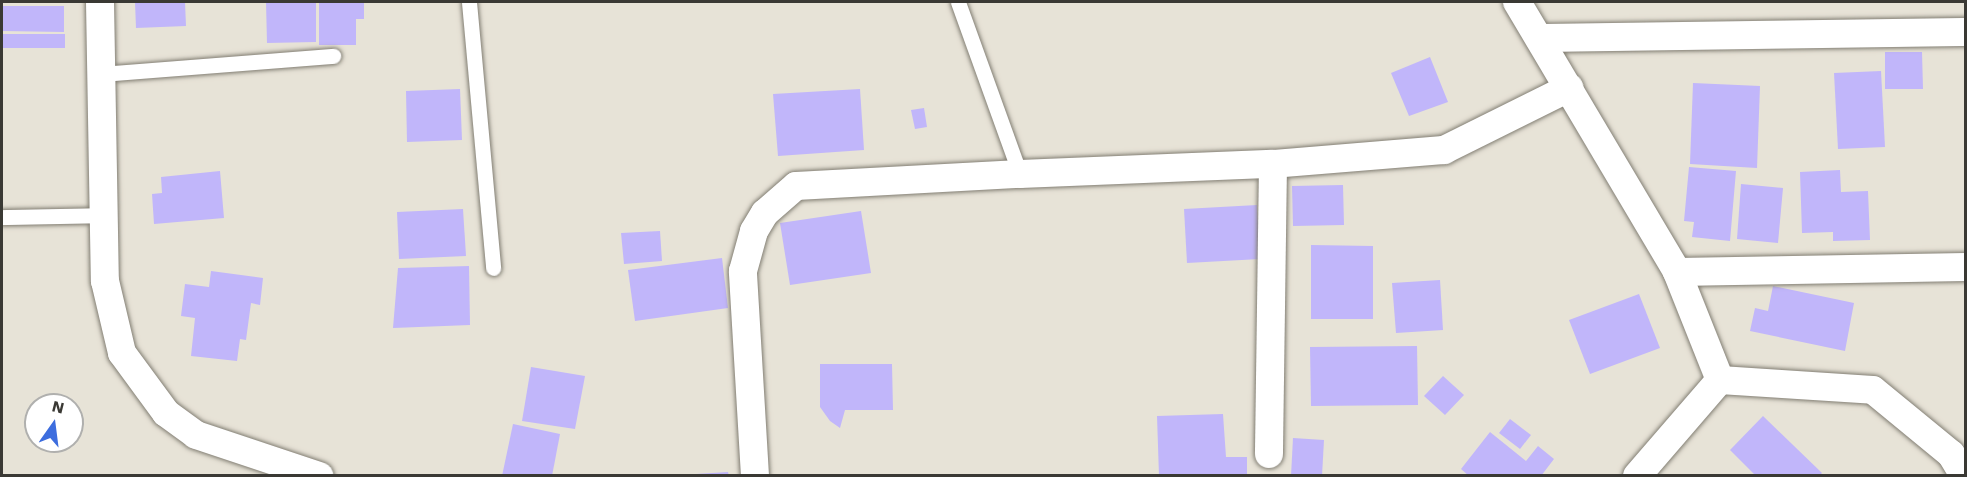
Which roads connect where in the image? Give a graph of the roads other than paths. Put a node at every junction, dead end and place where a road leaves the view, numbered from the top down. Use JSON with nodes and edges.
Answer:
{"nodes":[{"id":1,"x":100,"y":2,"type":"edge"},
{"id":2,"x":469,"y":2,"type":"edge"},
{"id":3,"x":958,"y":2,"type":"edge"},
{"id":4,"x":1517,"y":2,"type":"edge"},
{"id":5,"x":1965,"y":32,"type":"edge"},
{"id":6,"x":1539,"y":38,"type":"junction"},
{"id":7,"x":333,"y":56,"type":"dead end"},
{"id":8,"x":102,"y":74,"type":"junction"},
{"id":9,"x":1569,"y":88,"type":"junction"},
{"id":10,"x":1273,"y":164,"type":"junction"},
{"id":11,"x":1020,"y":174,"type":"junction"},
{"id":12,"x":104,"y":214,"type":"junction"},
{"id":13,"x":2,"y":217,"type":"edge"},
{"id":14,"x":1965,"y":267,"type":"edge"},
{"id":15,"x":493,"y":268,"type":"dead end"},
{"id":16,"x":1677,"y":272,"type":"junction"},
{"id":17,"x":1720,"y":380,"type":"junction"},
{"id":18,"x":1269,"y":454,"type":"dead end"},
{"id":19,"x":319,"y":476,"type":"edge"},
{"id":20,"x":755,"y":476,"type":"edge"},
{"id":21,"x":1637,"y":476,"type":"edge"},
{"id":22,"x":1964,"y":476,"type":"edge"}],
"edges":[{"from":1,"to":8,"type":"street"},
{"from":2,"to":15,"type":"lane"},
{"from":3,"to":11,"type":"lane"},
{"from":4,"to":6,"type":"street"},
{"from":5,"to":6,"type":"street"},
{"from":6,"to":9,"type":"street"},
{"from":7,"to":8,"type":"lane"},
{"from":8,"to":12,"type":"street"},
{"from":9,"to":10,"type":"street"},
{"from":9,"to":16,"type":"street"},
{"from":10,"to":11,"type":"street"},
{"from":10,"to":18,"type":"street"},
{"from":11,"to":20,"type":"street"},
{"from":12,"to":13,"type":"lane"},
{"from":12,"to":19,"type":"street"},
{"from":14,"to":16,"type":"street"},
{"from":16,"to":17,"type":"street"},
{"from":17,"to":21,"type":"street"},
{"from":17,"to":22,"type":"street"}]}
